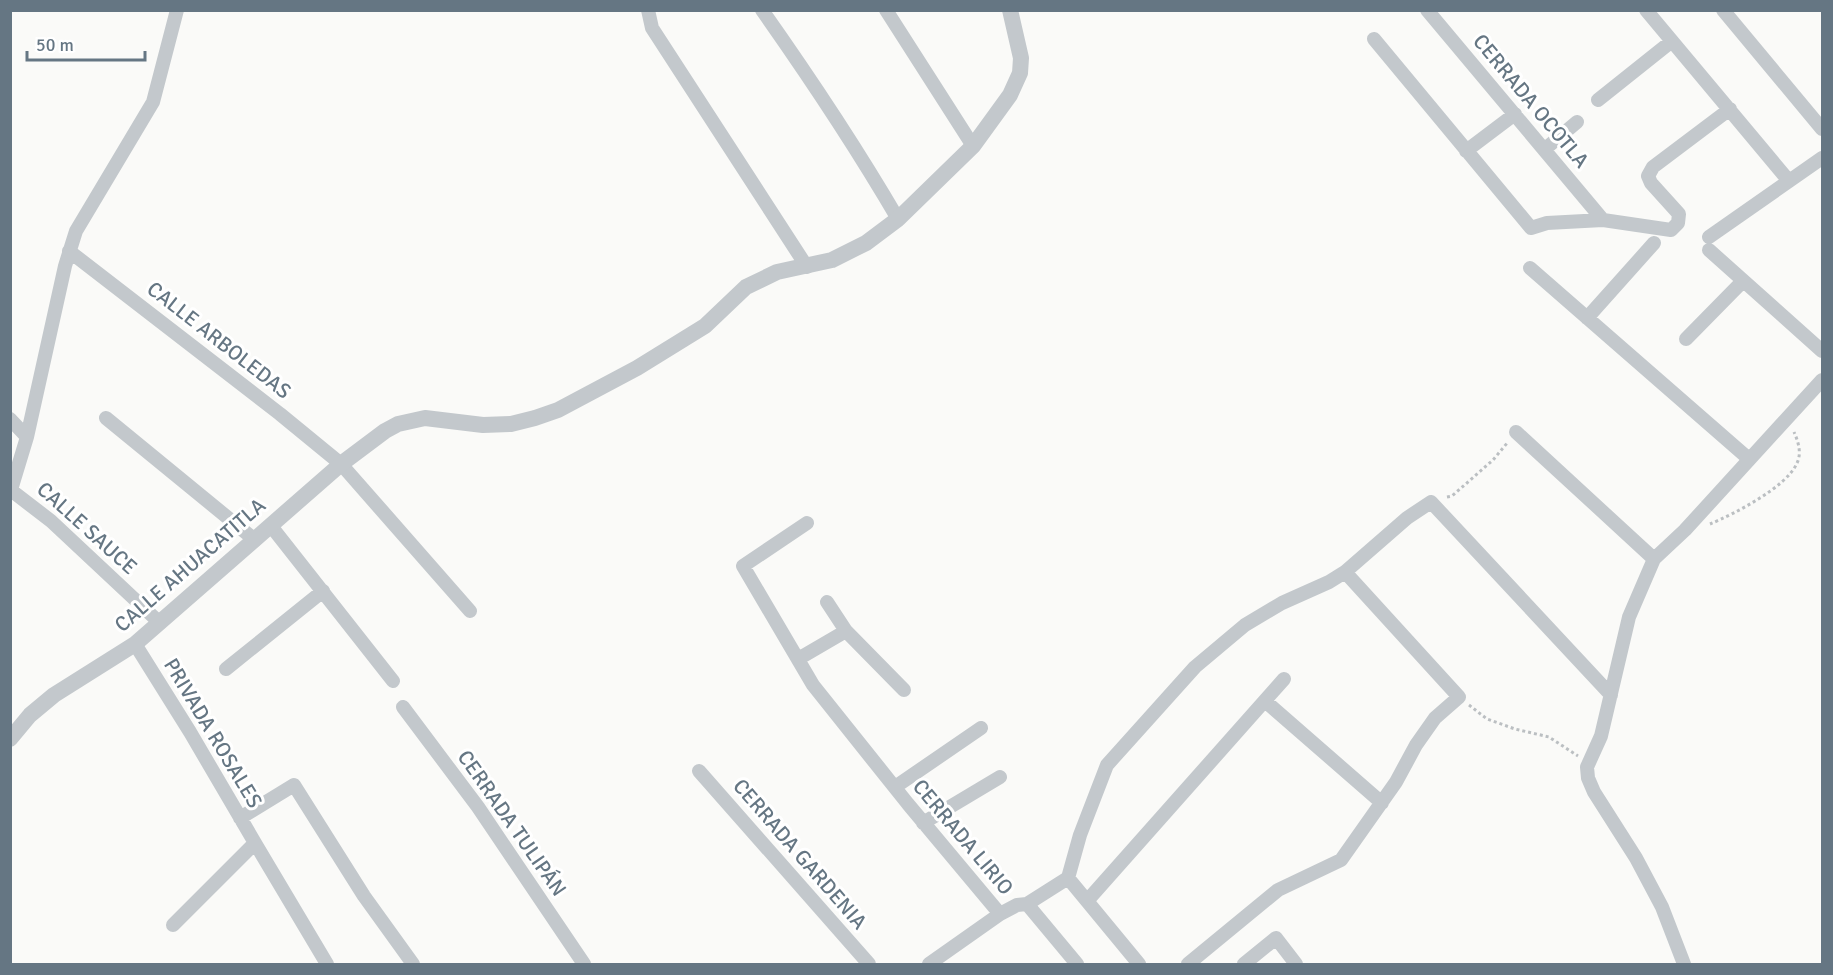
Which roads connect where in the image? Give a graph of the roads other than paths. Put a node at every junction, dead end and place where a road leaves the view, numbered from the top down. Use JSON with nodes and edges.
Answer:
{"nodes":[{"id":1,"x":177,"y":10,"type":"edge"},
{"id":2,"x":648,"y":10,"type":"edge"},
{"id":3,"x":762,"y":10,"type":"edge"},
{"id":4,"x":886,"y":10,"type":"edge"},
{"id":5,"x":1010,"y":10,"type":"edge"},
{"id":6,"x":1427,"y":10,"type":"edge"},
{"id":7,"x":1646,"y":10,"type":"edge"},
{"id":8,"x":1723,"y":10,"type":"edge"},
{"id":9,"x":1374,"y":39,"type":"dead end"},
{"id":10,"x":1672,"y":42,"type":"junction"},
{"id":11,"x":1598,"y":100,"type":"dead end"},
{"id":12,"x":1730,"y":109,"type":"junction"},
{"id":13,"x":1515,"y":114,"type":"junction"},
{"id":14,"x":1577,"y":122,"type":"dead end"},
{"id":15,"x":1822,"y":129,"type":"edge"},
{"id":16,"x":973,"y":146,"type":"junction"},
{"id":17,"x":1545,"y":149,"type":"junction"},
{"id":18,"x":1466,"y":151,"type":"junction"},
{"id":19,"x":1822,"y":158,"type":"edge"},
{"id":20,"x":1789,"y":181,"type":"junction"},
{"id":21,"x":898,"y":219,"type":"junction"},
{"id":22,"x":1603,"y":220,"type":"junction"},
{"id":23,"x":1654,"y":243,"type":"dead end"},
{"id":24,"x":69,"y":251,"type":"junction"},
{"id":25,"x":807,"y":267,"type":"junction"},
{"id":26,"x":1530,"y":268,"type":"dead end"},
{"id":27,"x":1743,"y":281,"type":"junction"},
{"id":28,"x":1587,"y":318,"type":"junction"},
{"id":29,"x":1686,"y":339,"type":"dead end"},
{"id":30,"x":1822,"y":351,"type":"edge"},
{"id":31,"x":1822,"y":380,"type":"edge"},
{"id":32,"x":10,"y":418,"type":"edge"},
{"id":33,"x":106,"y":418,"type":"dead end"},
{"id":34,"x":1516,"y":432,"type":"road end"},
{"id":35,"x":27,"y":437,"type":"junction"},
{"id":36,"x":1749,"y":459,"type":"junction"},
{"id":37,"x":341,"y":464,"type":"junction"},
{"id":38,"x":11,"y":492,"type":"edge"},
{"id":39,"x":807,"y":523,"type":"dead end"},
{"id":40,"x":271,"y":526,"type":"junction"},
{"id":41,"x":255,"y":540,"type":"junction"},
{"id":42,"x":1654,"y":559,"type":"junction"},
{"id":43,"x":1345,"y":572,"type":"junction"},
{"id":44,"x":322,"y":591,"type":"junction"},
{"id":45,"x":828,"y":602,"type":"dead end"},
{"id":46,"x":471,"y":611,"type":"dead end"},
{"id":47,"x":160,"y":623,"type":"junction"},
{"id":48,"x":846,"y":631,"type":"junction"},
{"id":49,"x":135,"y":644,"type":"junction"},
{"id":50,"x":798,"y":659,"type":"junction"},
{"id":51,"x":226,"y":669,"type":"dead end"},
{"id":52,"x":1284,"y":679,"type":"dead end"},
{"id":53,"x":393,"y":681,"type":"dead end"},
{"id":54,"x":904,"y":690,"type":"dead end"},
{"id":55,"x":1611,"y":695,"type":"junction"},
{"id":56,"x":1265,"y":701,"type":"junction"},
{"id":57,"x":403,"y":707,"type":"dead end"},
{"id":58,"x":981,"y":728,"type":"dead end"},
{"id":59,"x":10,"y":739,"type":"edge"},
{"id":60,"x":699,"y":771,"type":"dead end"},
{"id":61,"x":1000,"y":777,"type":"dead end"},
{"id":62,"x":895,"y":787,"type":"junction"},
{"id":63,"x":1382,"y":803,"type":"junction"},
{"id":64,"x":240,"y":818,"type":"junction"},
{"id":65,"x":923,"y":823,"type":"junction"},
{"id":66,"x":255,"y":843,"type":"junction"},
{"id":67,"x":1068,"y":878,"type":"junction"},
{"id":68,"x":1087,"y":901,"type":"junction"},
{"id":69,"x":1027,"y":904,"type":"junction"},
{"id":70,"x":1000,"y":914,"type":"junction"},
{"id":71,"x":173,"y":926,"type":"dead end"},
{"id":72,"x":327,"y":964,"type":"edge"},
{"id":73,"x":414,"y":964,"type":"edge"},
{"id":74,"x":584,"y":964,"type":"edge"},
{"id":75,"x":869,"y":964,"type":"edge"},
{"id":76,"x":929,"y":964,"type":"edge"},
{"id":77,"x":1077,"y":964,"type":"edge"},
{"id":78,"x":1139,"y":964,"type":"edge"},
{"id":79,"x":1188,"y":964,"type":"edge"},
{"id":80,"x":1244,"y":964,"type":"edge"},
{"id":81,"x":1296,"y":964,"type":"edge"},
{"id":82,"x":1684,"y":964,"type":"edge"}],
"edges":[{"from":1,"to":24,"type":"street"},
{"from":2,"to":25,"type":"street"},
{"from":3,"to":21,"type":"street"},
{"from":4,"to":16,"type":"street"},
{"from":5,"to":16,"type":"street"},
{"from":6,"to":13,"type":"street","name":"CERRADA OCOTLA"},
{"from":7,"to":10,"type":"street"},
{"from":8,"to":15,"type":"street"},
{"from":9,"to":18,"type":"street"},
{"from":10,"to":11,"type":"street"},
{"from":10,"to":12,"type":"street"},
{"from":12,"to":20,"type":"street"},
{"from":12,"to":22,"type":"street"},
{"from":13,"to":17,"type":"street","name":"CERRADA OCOTLA"},
{"from":13,"to":18,"type":"street"},
{"from":14,"to":17,"type":"street"},
{"from":16,"to":21,"type":"street"},
{"from":17,"to":22,"type":"street","name":"CERRADA OCOTLA"},
{"from":18,"to":22,"type":"street"},
{"from":19,"to":20,"type":"street"},
{"from":20,"to":27,"type":"street"},
{"from":21,"to":25,"type":"street"},
{"from":23,"to":28,"type":"street"},
{"from":24,"to":35,"type":"street"},
{"from":24,"to":37,"type":"street","name":"CALLE ARBOLEDAS"},
{"from":25,"to":37,"type":"street","name":"CALLE AHUACATITLA"},
{"from":26,"to":28,"type":"street"},
{"from":27,"to":29,"type":"street"},
{"from":27,"to":30,"type":"street"},
{"from":28,"to":36,"type":"street"},
{"from":31,"to":36,"type":"street"},
{"from":32,"to":35,"type":"street"},
{"from":33,"to":41,"type":"street"},
{"from":34,"to":42,"type":"street"},
{"from":35,"to":38,"type":"street"},
{"from":36,"to":42,"type":"street"},
{"from":37,"to":40,"type":"street","name":"CALLE AHUACATITLA"},
{"from":37,"to":46,"type":"street","name":"CALLE ARBOLEDAS"},
{"from":38,"to":47,"type":"street","name":"CALLE SAUCE"},
{"from":39,"to":50,"type":"street","name":"CERRADA LIRIO"},
{"from":40,"to":41,"type":"street","name":"CALLE AHUACATITLA"},
{"from":40,"to":44,"type":"street"},
{"from":41,"to":47,"type":"street","name":"CALLE AHUACATITLA"},
{"from":42,"to":55,"type":"street"},
{"from":43,"to":55,"type":"street"},
{"from":43,"to":63,"type":"street"},
{"from":43,"to":67,"type":"street"},
{"from":44,"to":51,"type":"street"},
{"from":44,"to":53,"type":"street"},
{"from":45,"to":48,"type":"street"},
{"from":47,"to":49,"type":"street","name":"CALLE AHUACATITLA"},
{"from":48,"to":50,"type":"street"},
{"from":48,"to":54,"type":"street"},
{"from":49,"to":59,"type":"street","name":"CALLE AHUACATITLA"},
{"from":49,"to":64,"type":"street","name":"PRIVADA ROSALES"},
{"from":50,"to":62,"type":"street","name":"CERRADA LIRIO"},
{"from":52,"to":56,"type":"street"},
{"from":55,"to":82,"type":"street"},
{"from":56,"to":63,"type":"street"},
{"from":56,"to":68,"type":"street"},
{"from":57,"to":74,"type":"street","name":"CERRADA TULIPÁN"},
{"from":58,"to":62,"type":"street","name":"CERRADA LIRIO"},
{"from":60,"to":75,"type":"street","name":"CERRADA GARDENIA"},
{"from":61,"to":65,"type":"street"},
{"from":62,"to":65,"type":"street","name":"CERRADA LIRIO"},
{"from":63,"to":79,"type":"street"},
{"from":64,"to":66,"type":"street","name":"PRIVADA ROSALES"},
{"from":64,"to":73,"type":"street"},
{"from":65,"to":70,"type":"street","name":"CERRADA LIRIO"},
{"from":66,"to":71,"type":"street"},
{"from":66,"to":72,"type":"street","name":"PRIVADA ROSALES"},
{"from":67,"to":68,"type":"street"},
{"from":67,"to":69,"type":"street"},
{"from":68,"to":78,"type":"street"},
{"from":69,"to":70,"type":"street"},
{"from":69,"to":77,"type":"street"},
{"from":70,"to":76,"type":"street"},
{"from":80,"to":81,"type":"street"}]}
